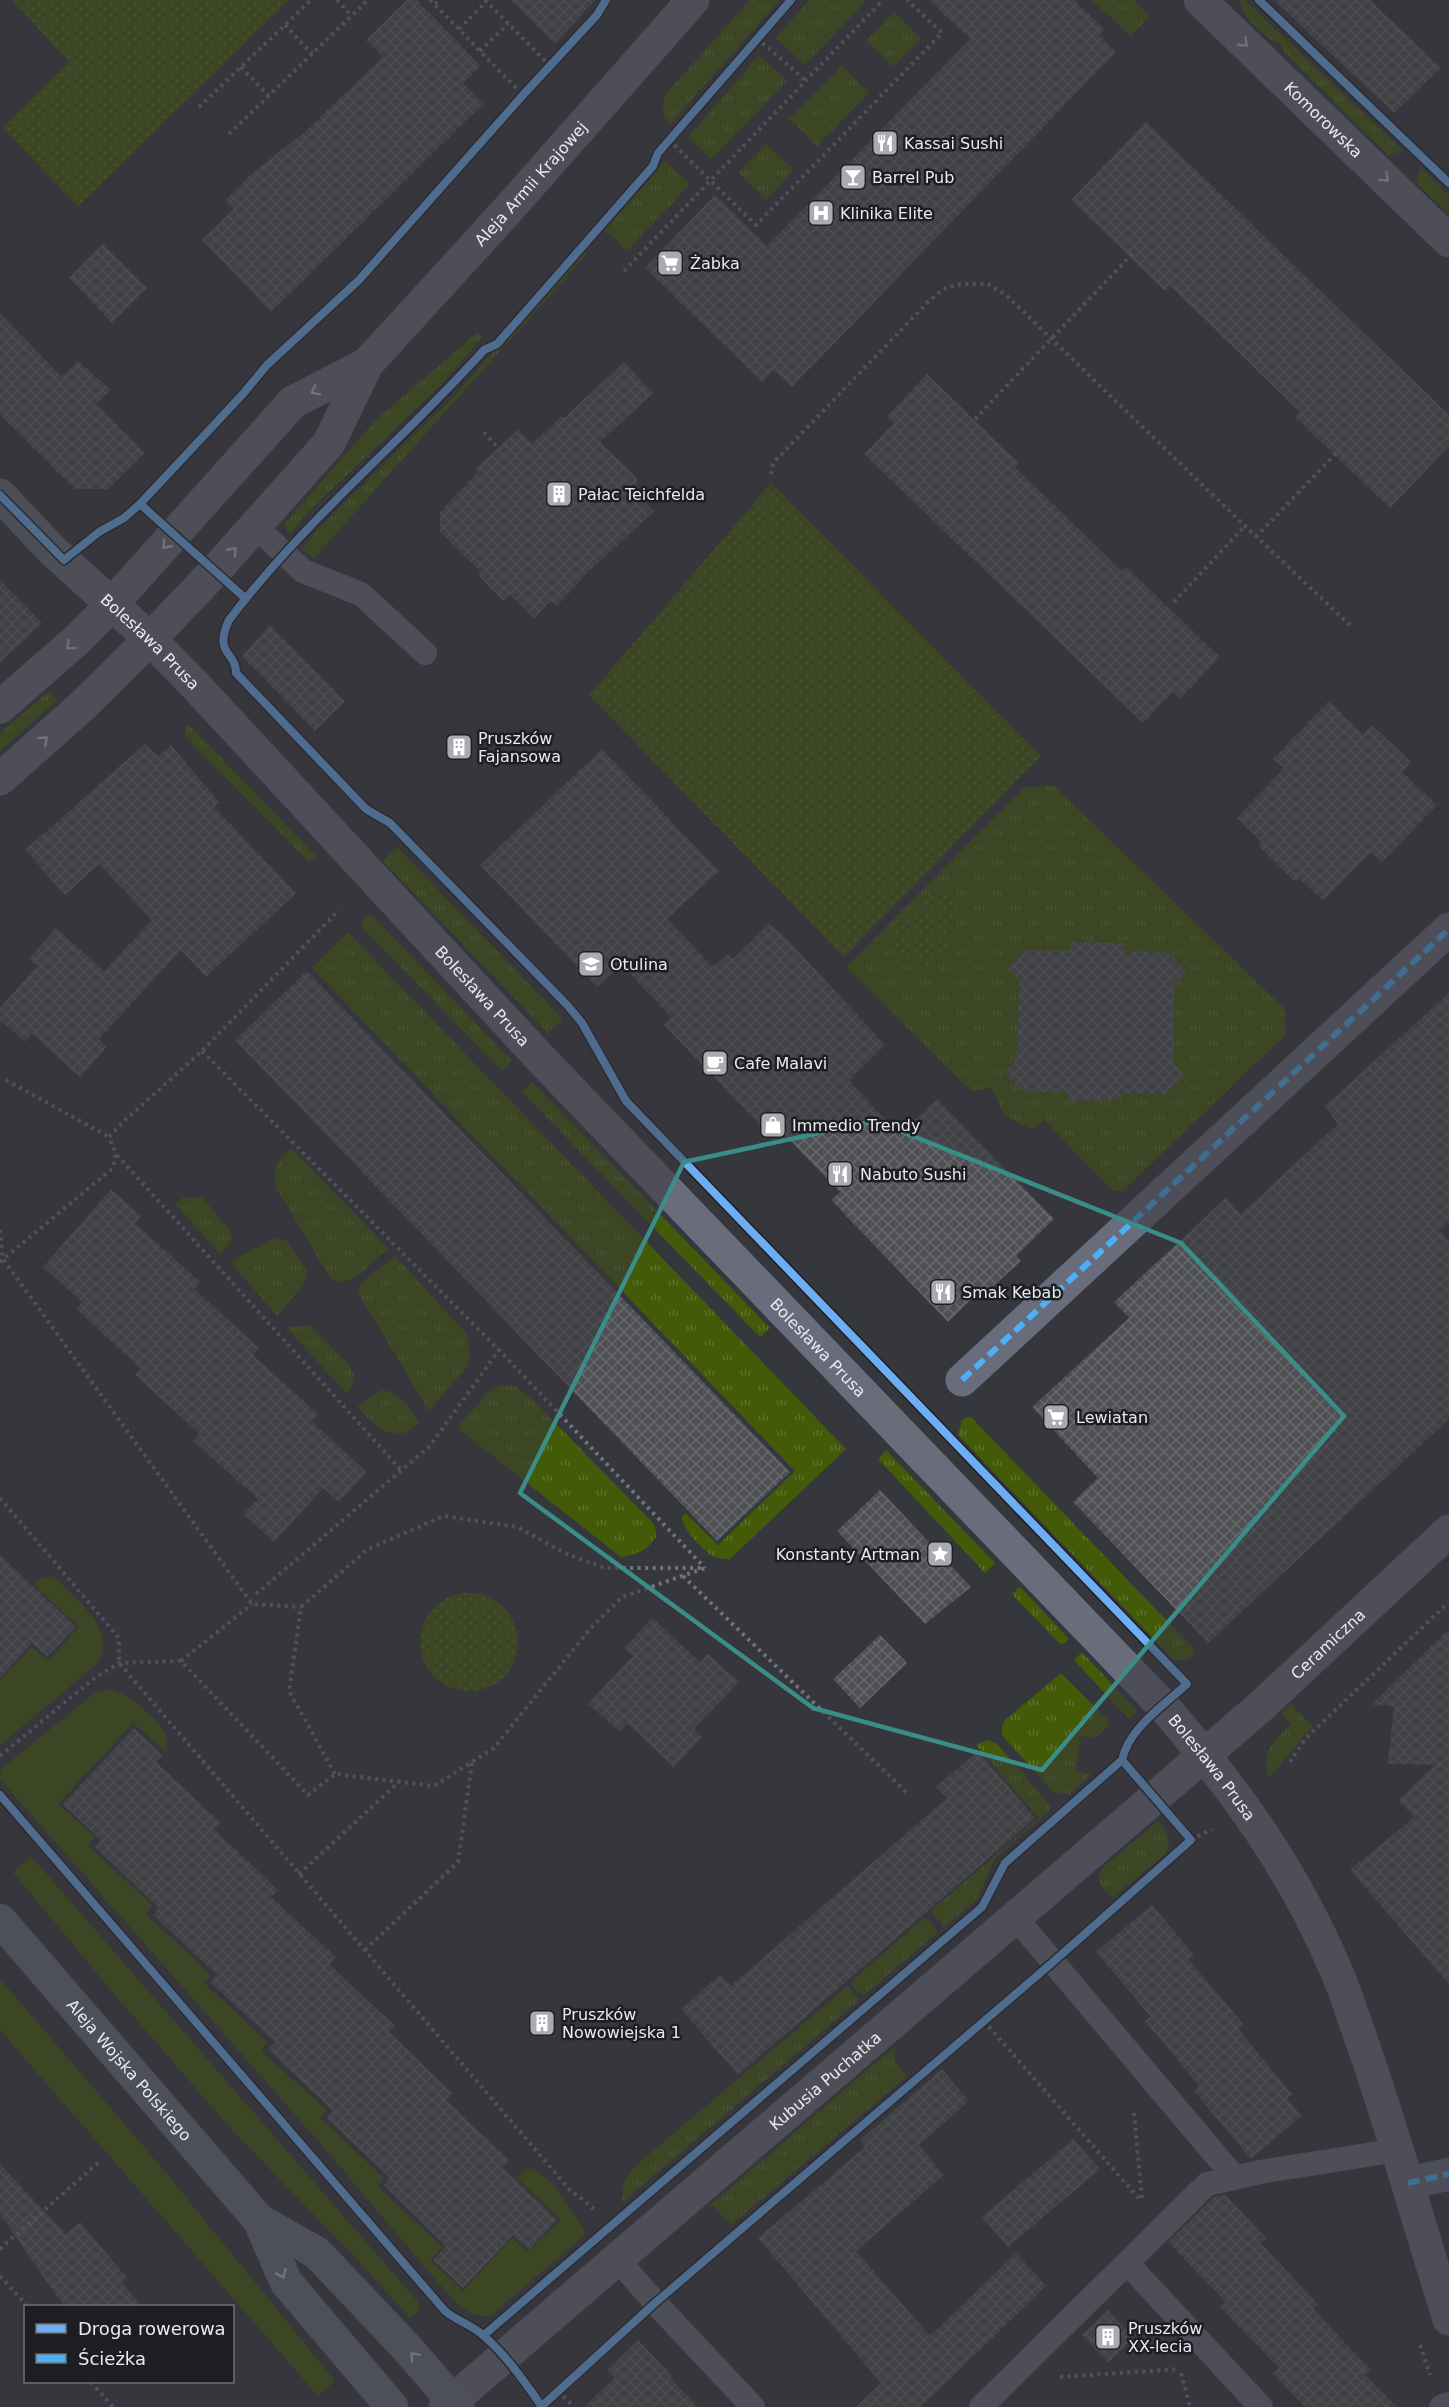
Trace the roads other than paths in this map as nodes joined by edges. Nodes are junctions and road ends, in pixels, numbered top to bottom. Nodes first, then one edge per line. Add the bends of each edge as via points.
1 (693, 0) edge
2 (1202, 1) edge
3 (1449, 241) edge
4 (367, 364) junction
5 (1, 497) edge
6 (255, 526) junction
7 (112, 604) junction
8 (150, 639) junction
9 (425, 653) dead end
10 (0, 707) edge
11 (0, 779) edge
12 (1449, 929) edge
13 (962, 1380) dead end
14 (1449, 1531) edge
15 (1205, 1754) junction
16 (1015, 1917) junction
17 (0, 1920) edge
18 (1398, 2150) junction
19 (1449, 2174) edge
20 (1235, 2178) junction
21 (1408, 2183) junction
22 (259, 2220) junction
23 (617, 2259) junction
24 (1127, 2263) junction
25 (1449, 2319) edge
26 (1449, 2404) edge
27 (452, 2405) edge
28 (392, 2407) edge
29 (753, 2407) edge
30 (981, 2407) edge
31 (1261, 2407) edge
32 (1441, 2407) edge

1 - 4 street, Aleja Armii Krajowej
2 -> 3 street, Komorowska
4 - 6 street, Aleja Armii Krajowej via 329,443
4 -> 7 street, Aleja Armii Krajowej via 292,402
5 - 7 street, Bolesława Prusa
8 -> 6 street, Aleja Armii Krajowej
6 - 9 lane via 303,571 361,594
7 - 8 street, Bolesława Prusa
7 -> 10 street, Aleja Armii Krajowej
11 -> 8 street, Aleja Armii Krajowej
8 - 15 street, Bolesława Prusa via 541,1059
12 - 13 street
14 - 15 street, Ceramiczna
15 - 16 street, Kubusia Puchatka
15 - 18 street, Bolesława Prusa via 1261,1830 1317,1928 1336,1969
16 - 20 lane
16 - 23 street, Kubusia Puchatka
17 - 22 main road, Aleja Wojska Polskiego
18 - 20 lane
18 - 21 street, Bolesława Prusa
19 - 21 street
20 - 24 lane via 1208,2184
21 - 25 street, Bolesława Prusa
27 -> 22 main road, Aleja Wojska Polskiego via 406,2347 318,2253
22 -> 28 main road, Aleja Wojska Polskiego via 286,2282
23 - 27 street, Kubusia Puchatka
23 - 29 lane
24 - 30 lane
24 - 31 lane
26 - 32 lane

